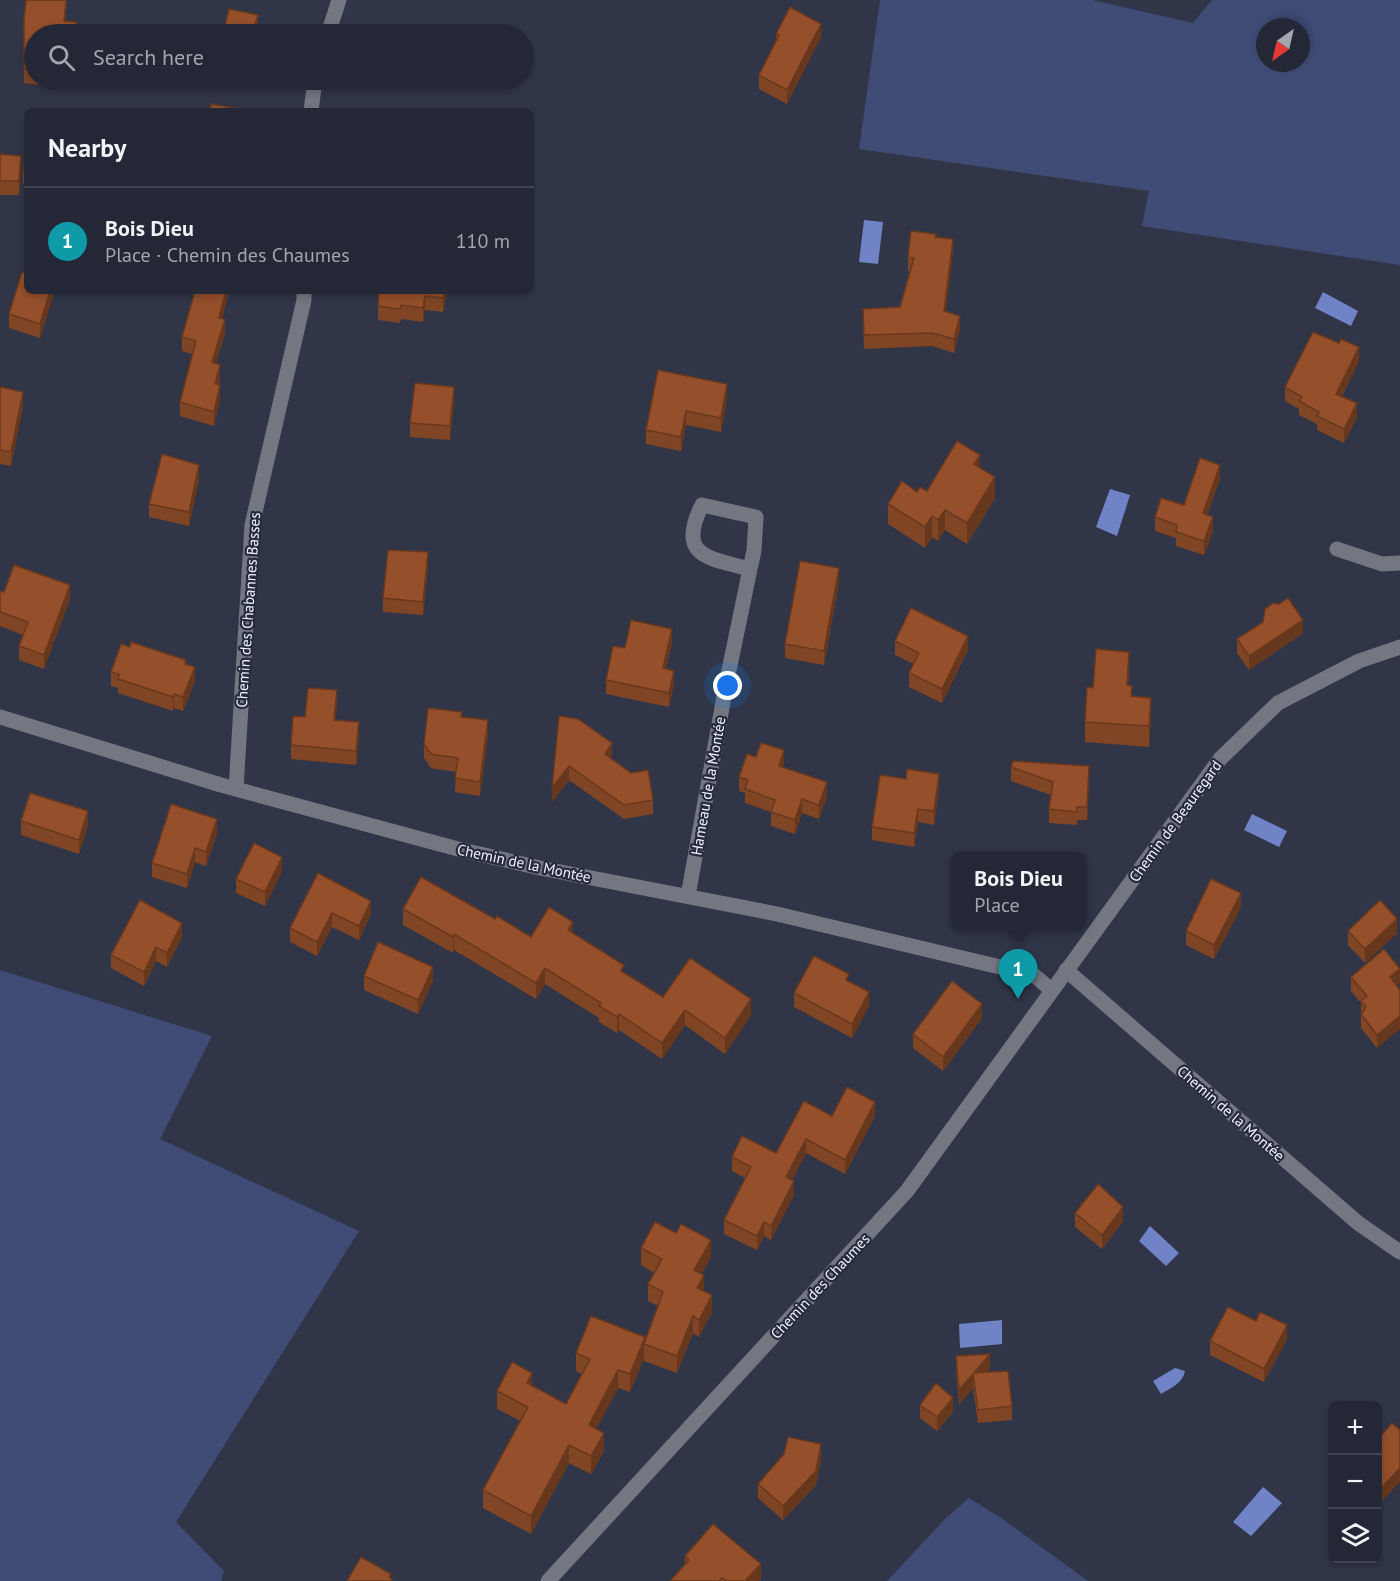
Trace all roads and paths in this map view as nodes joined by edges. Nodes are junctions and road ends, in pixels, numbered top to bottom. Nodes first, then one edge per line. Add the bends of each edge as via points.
1 (339, 0) edge
2 (331, 24) edge
3 (314, 90) edge
4 (311, 108) edge
5 (304, 294) edge
6 (1337, 549) dead end
7 (1400, 563) edge
8 (750, 569) junction
9 (1400, 647) edge
10 (0, 717) edge
11 (236, 789) junction
12 (688, 896) junction
13 (1066, 970) junction
14 (1051, 990) junction
15 (1400, 1252) edge
16 (548, 1581) edge

1 - 2 street
3 - 4 street
5 - 11 street, Chemin des Chabannes Basses via 252,525
6 - 7 street via 1382,564
8 - 8 street, Hameau de la Montée via 756,517 702,505 692,538 696,549 706,557
8 - 12 street, Hameau de la Montée
9 - 13 street, Chemin de Beauregard via 1359,661 1278,704 1220,759
10 - 11 street, Chemin de la Montée
11 - 12 street, Chemin de la Montée via 458,849
12 - 14 street, Chemin de la Montée via 1034,975
13 - 14 street, Chemin des Chaumes
13 - 15 street, Chemin de la Montée via 1358,1223
14 - 16 street, Chemin des Chaumes via 907,1191

